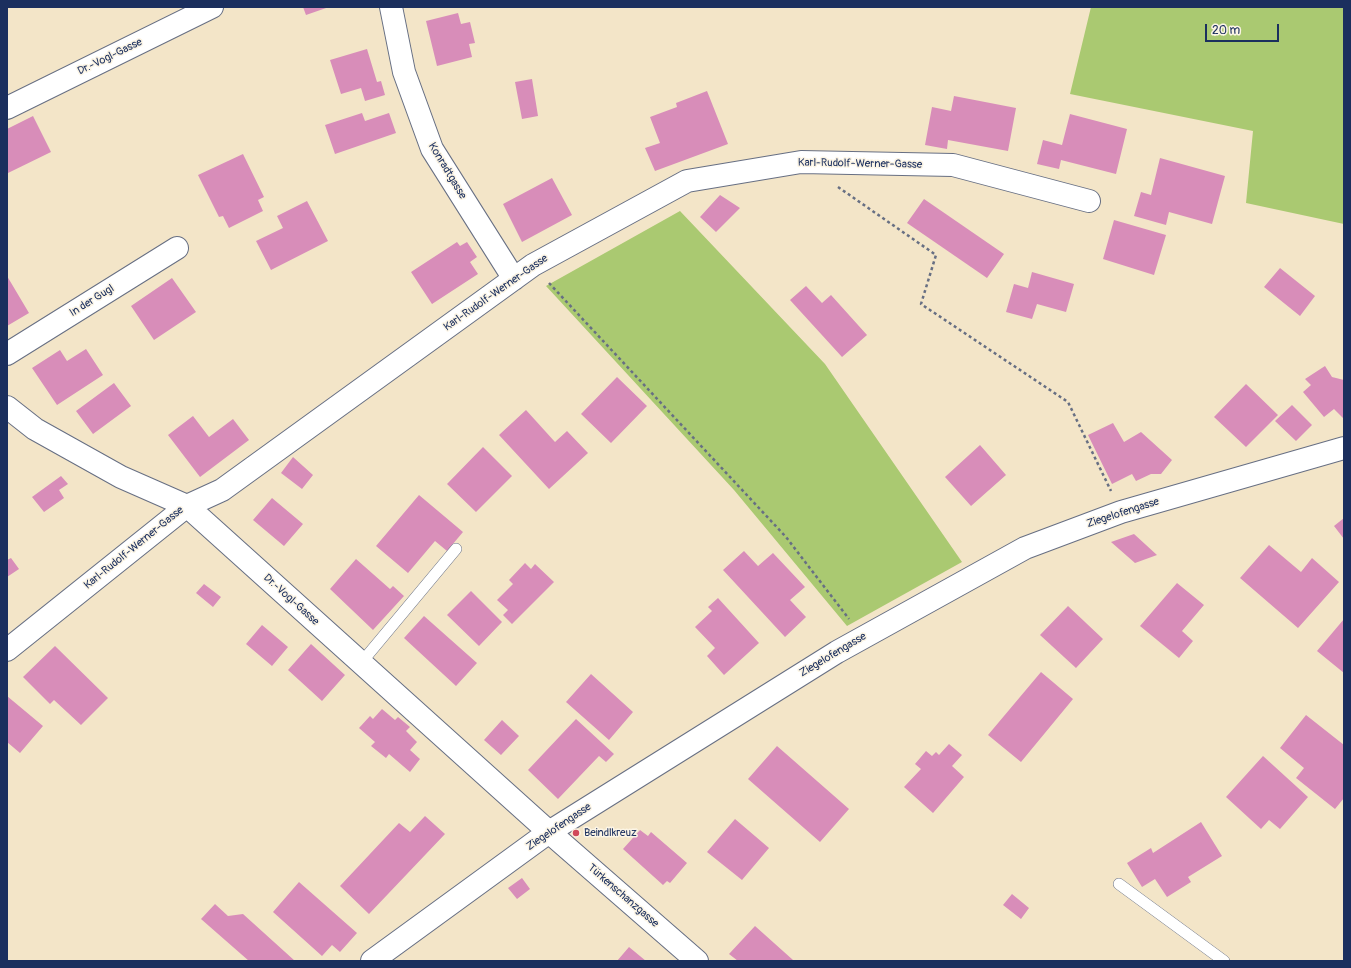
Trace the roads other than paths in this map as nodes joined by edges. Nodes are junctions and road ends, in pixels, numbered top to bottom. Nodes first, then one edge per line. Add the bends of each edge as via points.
1 (212, 7) edge
2 (391, 7) edge
3 (7, 108) edge
4 (1090, 201) dead end
5 (177, 248) dead end
6 (514, 279) junction
7 (7, 354) edge
8 (7, 407) edge
9 (1344, 448) edge
10 (187, 506) junction
11 (456, 549) dead end
12 (7, 650) edge
13 (361, 663) junction
14 (549, 832) junction
15 (1119, 884) dead end
16 (372, 961) edge
17 (696, 961) edge
18 (1224, 961) edge

1 - 3 street, Dr.-Vogl-Gasse
2 - 6 street, Konradtgasse via 404,72 432,149
4 - 6 street, Karl-Rudolf-Werner-Gasse via 953,165 801,162 688,181 533,265
5 - 7 street, In der Gugl
6 - 10 street, Karl-Rudolf-Werner-Gasse via 222,490
8 - 10 street, Dr.-Vogl-Gasse via 35,429 122,477
9 - 14 street, Ziegelofengasse via 1121,512 1025,548 863,637
10 - 12 street, Karl-Rudolf-Werner-Gasse
10 - 13 street, Dr.-Vogl-Gasse
11 - 13 lane
13 - 14 street, Dr.-Vogl-Gasse
14 - 16 street, Ziegelofengasse
14 - 17 street, Türkenschanzgasse
15 - 18 lane

